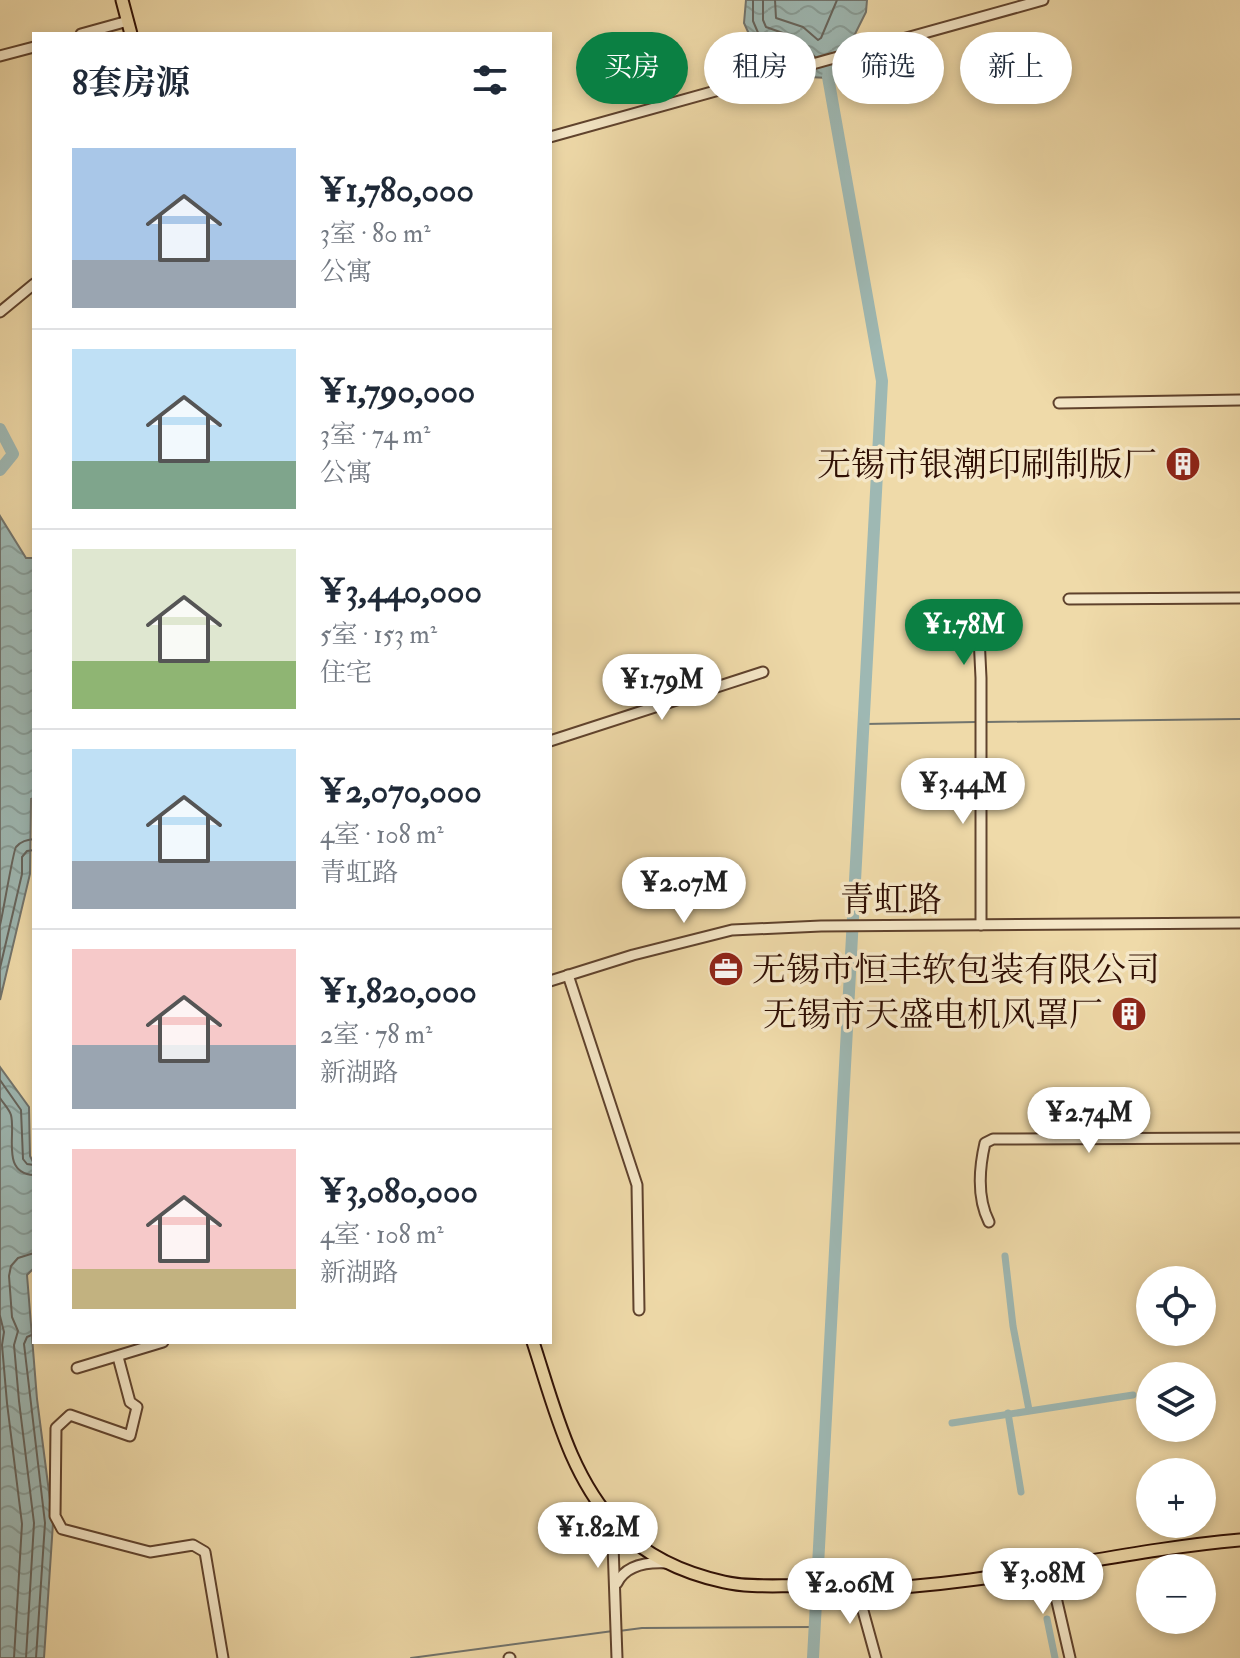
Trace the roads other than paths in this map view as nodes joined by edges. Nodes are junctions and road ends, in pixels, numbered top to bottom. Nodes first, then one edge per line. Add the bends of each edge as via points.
1 (122, 0) edge
2 (1043, 0) edge
3 (128, 21) junction
4 (88, 32) edge
5 (131, 32) edge
6 (32, 48) edge
7 (0, 56) edge
8 (552, 136) edge
9 (32, 286) edge
10 (0, 312) edge
11 (1240, 400) edge
12 (1059, 403) dead end
13 (1240, 598) edge
14 (1069, 599) dead end
15 (978, 616) dead end
16 (763, 672) dead end
17 (552, 740) edge
18 (1240, 923) edge
19 (981, 925) junction
20 (568, 975) junction
21 (552, 980) edge
22 (1240, 1138) edge
23 (989, 1222) dead end
24 (639, 1310) dead end
25 (157, 1344) edge
26 (534, 1344) edge
27 (118, 1357) junction
28 (77, 1368) dead end
29 (619, 1528) junction
30 (1240, 1540) edge
31 (666, 1563) junction
32 (1049, 1567) junction
33 (861, 1589) junction
34 (615, 1590) junction
35 (223, 1658) edge
36 (617, 1658) edge
37 (876, 1658) edge
38 (1070, 1658) edge

1 - 3 main road
2 - 8 street
3 - 4 street
3 - 5 main road
6 - 7 street
9 - 10 street
11 - 12 street
13 - 14 street
15 - 19 street
16 - 17 street
18 - 19 street, 青虹路
19 - 20 street, 青虹路 via 732,930
20 - 21 street, 青虹路
20 - 24 street via 637,1185
22 - 23 street via 993,1139 985,1143 980,1184
25 - 27 street
26 - 29 main road via 571,1454 588,1488
27 - 28 street
27 - 35 street via 130,1402 137,1407 130,1436 70,1415 56,1428 55,1516 62,1529 150,1552 193,1545 205,1552
29 - 31 main road
29 - 34 street via 613,1545
30 - 32 main road
31 - 33 main road via 727,1583
31 - 34 street via 626,1571
32 - 33 main road
32 - 38 street
33 - 37 street
34 - 36 street

